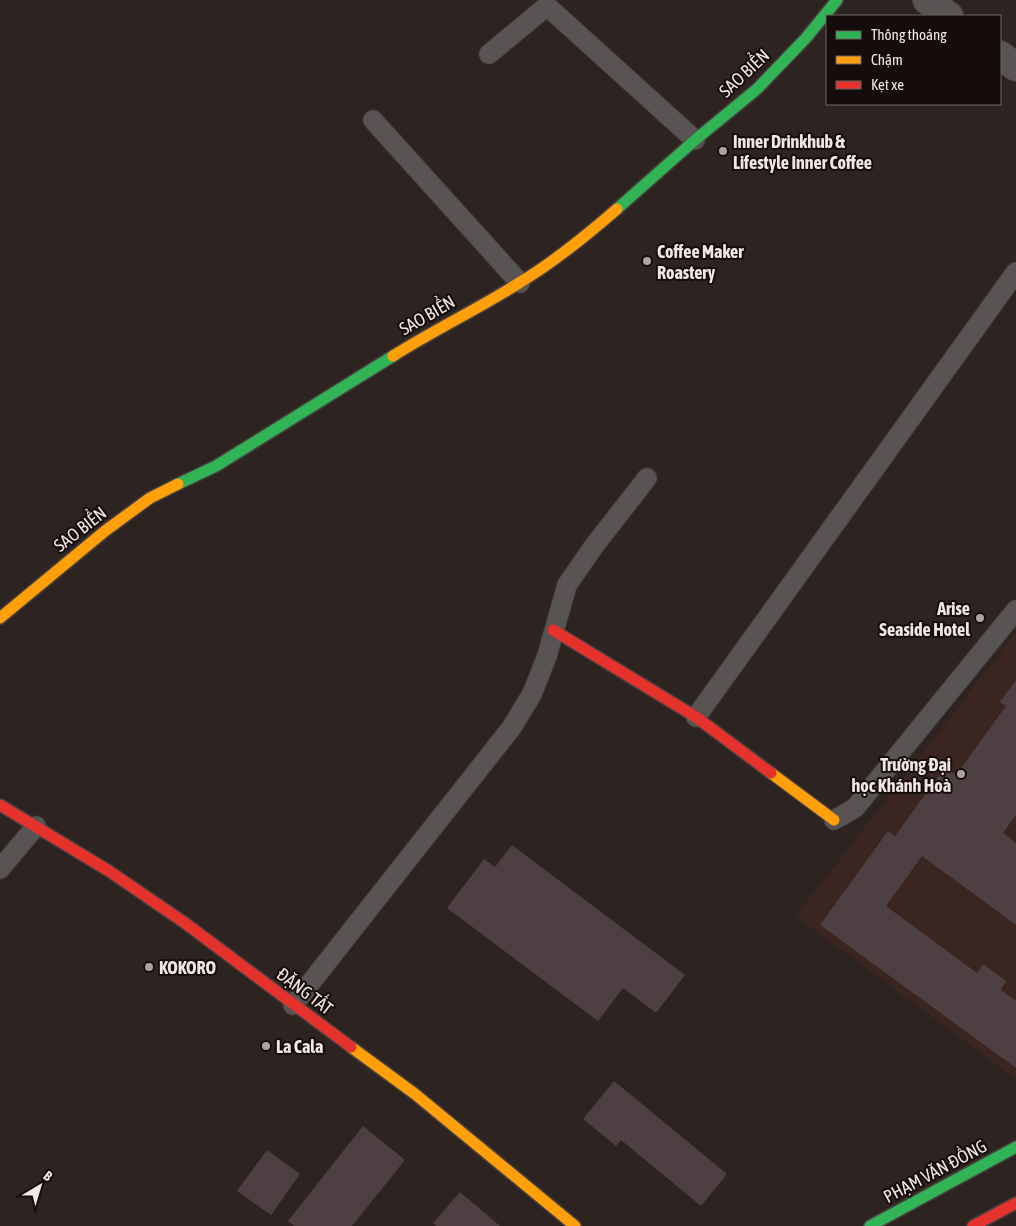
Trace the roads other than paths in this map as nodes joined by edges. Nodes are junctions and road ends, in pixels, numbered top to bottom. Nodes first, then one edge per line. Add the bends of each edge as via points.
1 (837, 0) edge
2 (927, 0) edge
3 (947, 15) edge
4 (489, 54) dead end
5 (1001, 56) edge
6 (1016, 67) edge
7 (373, 120) dead end
8 (695, 140) junction
9 (1016, 272) edge
10 (520, 283) junction
11 (647, 478) dead end
12 (1016, 610) edge
13 (0, 618) edge
14 (553, 630) junction
15 (696, 717) junction
16 (0, 805) edge
17 (834, 820) joint
18 (36, 826) junction
19 (0, 869) edge
20 (293, 1005) junction
21 (1016, 1147) edge
22 (1016, 1203) edge
23 (575, 1226) edge
24 (870, 1226) edge
25 (973, 1226) edge

1 - 8 street, SAO BIỂN via 757,89
2 - 3 street
4 - 8 lane via 547,6
5 - 6 street
7 - 10 lane
8 - 10 street, SAO BIỂN via 589,234
9 - 15 lane
10 - 13 street, SAO BIỂN via 424,336 216,466 150,498 105,530
11 - 14 lane via 567,585
12 - 17 lane via 855,808
14 - 15 street
14 - 20 lane via 532,694 512,727
15 - 17 street
16 - 18 street, ĐẶNG TẤT
18 - 19 lane
18 - 20 street, ĐẶNG TẤT via 178,918
20 - 23 street, ĐẶNG TẤT via 415,1094
21 - 24 street, PHẠM VĂN ĐỒNG
22 - 25 street

